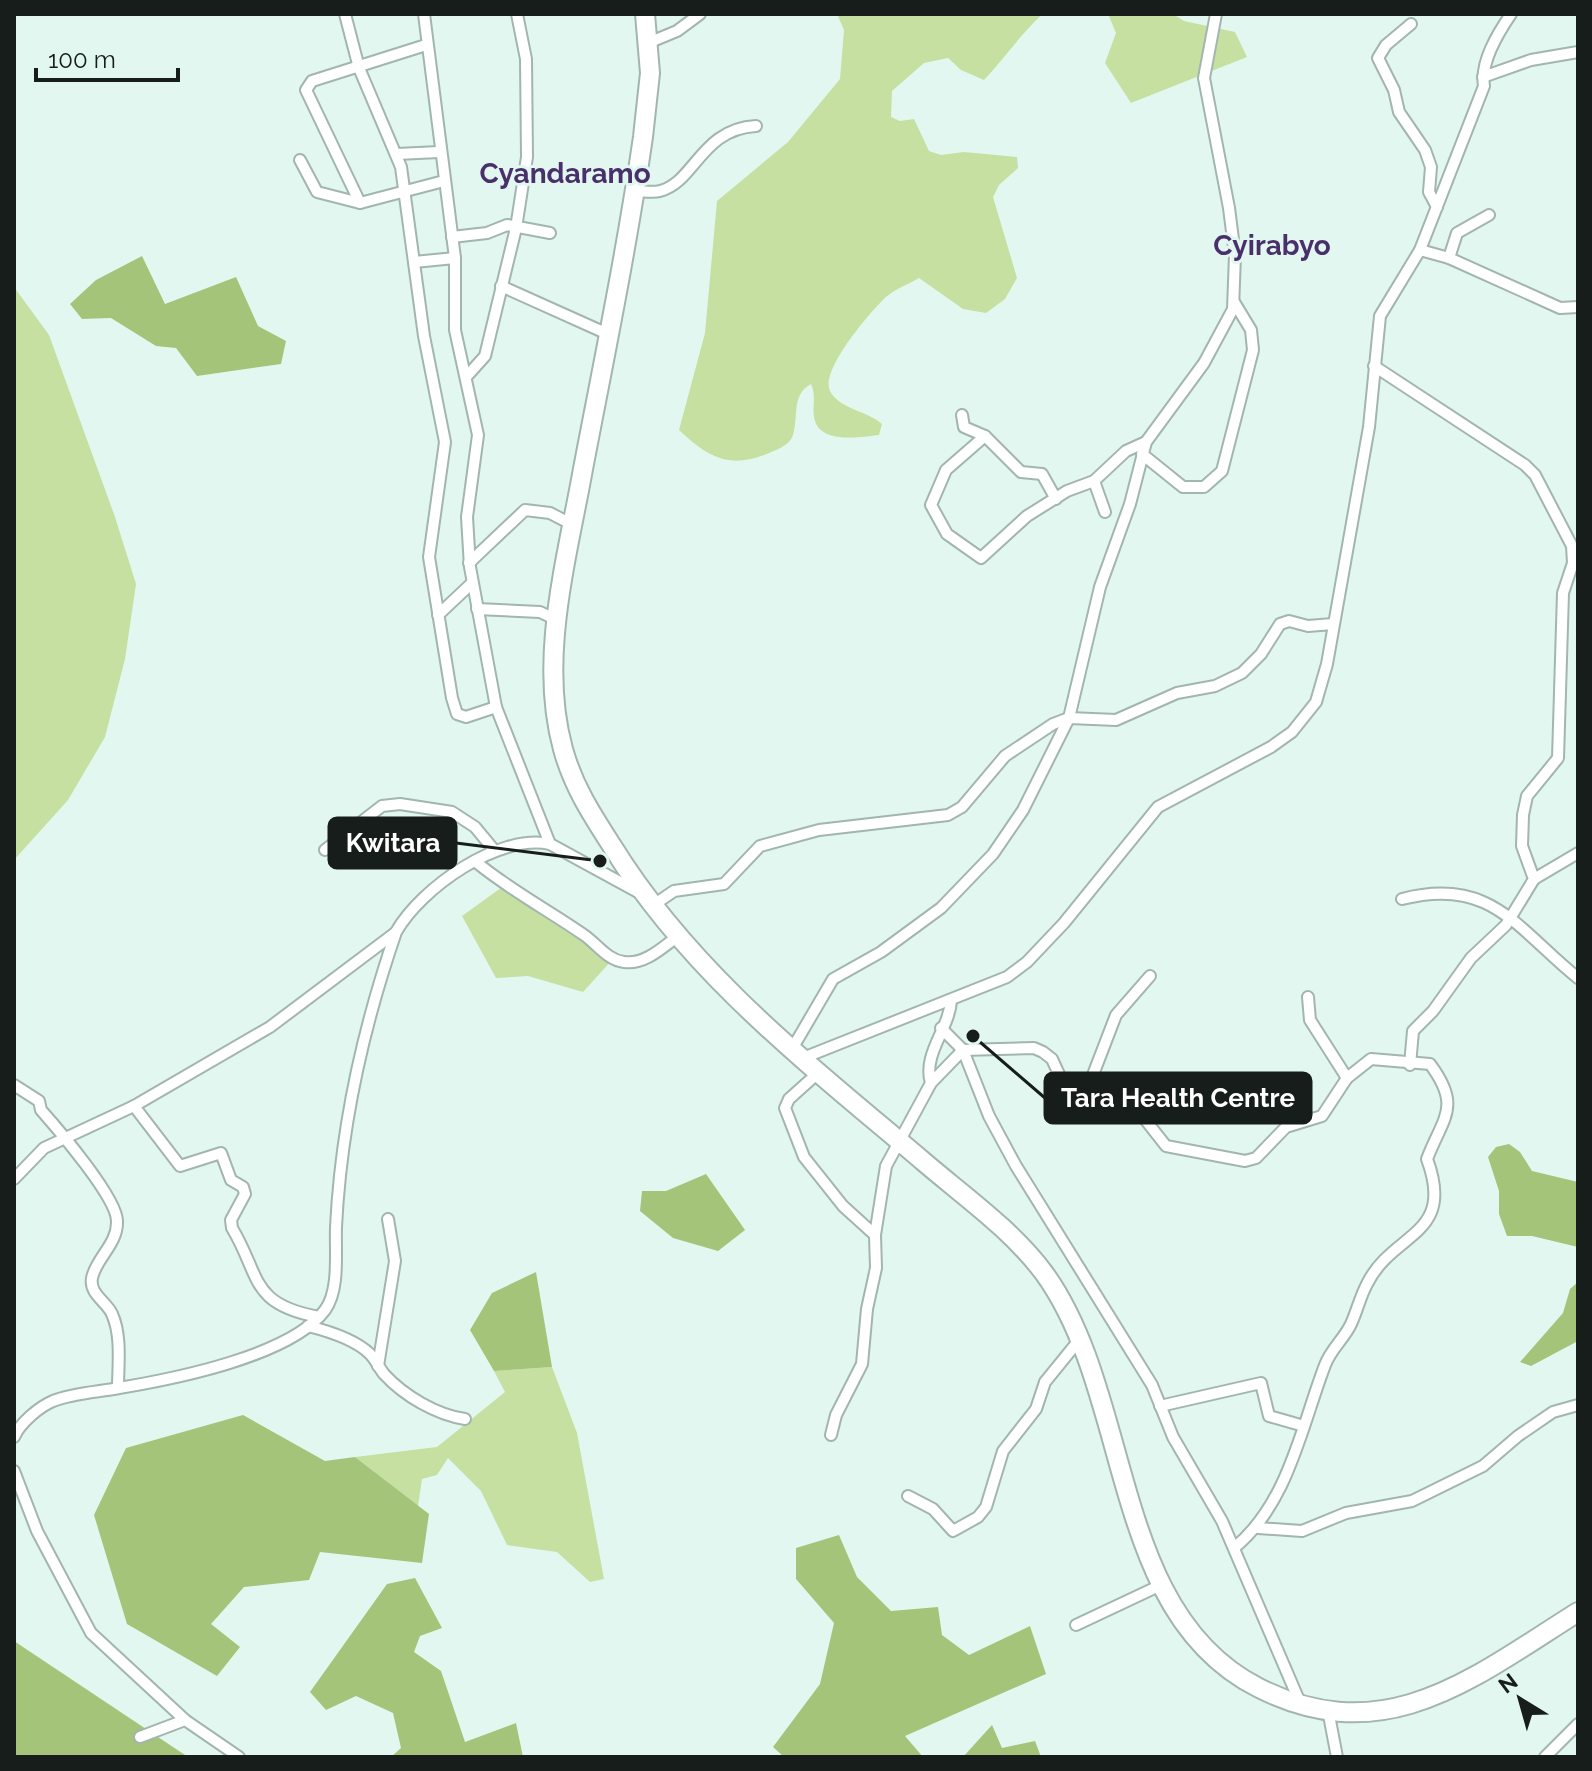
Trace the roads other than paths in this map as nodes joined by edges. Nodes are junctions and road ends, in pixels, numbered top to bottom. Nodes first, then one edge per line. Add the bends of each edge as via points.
1 (345, 14) edge
2 (424, 14) edge
3 (645, 14) edge
4 (700, 14) edge
5 (1216, 14) edge
6 (1511, 14) edge
7 (518, 15) edge
8 (1411, 24) dead end
9 (648, 43) junction
10 (426, 45) junction
11 (1578, 52) edge
12 (359, 68) junction
13 (1483, 77) junction
14 (756, 126) dead end
15 (439, 152) junction
16 (397, 154) junction
17 (300, 160) dead end
18 (444, 181) junction
19 (405, 189) junction
20 (635, 191) junction
21 (360, 203) junction
22 (1437, 207) junction
23 (1489, 215) dead end
24 (516, 228) junction
25 (550, 233) dead end
26 (452, 237) junction
27 (1420, 250) junction
28 (455, 258) junction
29 (1449, 258) junction
30 (414, 262) junction
31 (501, 286) junction
32 (1234, 302) junction
33 (1578, 307) edge
34 (610, 335) junction
35 (1374, 366) junction
36 (467, 376) junction
37 (962, 415) dead end
38 (985, 436) junction
39 (1146, 442) junction
40 (1142, 454) junction
41 (1094, 481) junction
42 (1056, 499) junction
43 (1105, 512) dead end
44 (573, 525) junction
45 (469, 563) junction
46 (472, 583) junction
47 (477, 609) junction
48 (438, 615) junction
49 (558, 620) junction
50 (1333, 624) junction
51 (496, 707) junction
52 (1069, 718) junction
53 (550, 844) junction
54 (325, 850) dead end
55 (494, 850) junction
56 (1578, 853) edge
57 (476, 862) junction
58 (1534, 879) junction
59 (1402, 899) dead end
60 (647, 900) junction
61 (1510, 918) junction
62 (396, 932) junction
63 (678, 936) junction
64 (1150, 976) dead end
65 (1578, 978) edge
66 (1308, 997) dead end
67 (951, 1000) junction
68 (941, 1028) junction
69 (963, 1050) junction
70 (797, 1053) junction
71 (1410, 1065) junction
72 (818, 1073) junction
73 (1347, 1078) junction
74 (931, 1083) junction
75 (14, 1085) edge
76 (1086, 1093) junction
77 (134, 1106) junction
78 (66, 1137) junction
79 (899, 1141) junction
80 (14, 1179) edge
81 (388, 1219) dead end
82 (875, 1235) junction
83 (319, 1317) junction
84 (308, 1326) junction
85 (1082, 1338) junction
86 (378, 1366) junction
87 (118, 1388) junction
88 (1578, 1405) edge
89 (1160, 1406) junction
90 (465, 1419) dead end
91 (1304, 1426) junction
92 (831, 1435) dead end
93 (14, 1437) edge
94 (14, 1471) edge
95 (908, 1496) dead end
96 (1258, 1528) junction
97 (1234, 1548) junction
98 (1161, 1585) junction
99 (1578, 1612) edge
100 (1076, 1625) dead end
101 (1302, 1705) junction
102 (1328, 1710) junction
103 (185, 1720) junction
104 (1578, 1724) edge
105 (140, 1737) dead end
106 (239, 1757) edge
107 (1337, 1757) edge
108 (1545, 1757) edge

1 - 12 street
2 - 10 street
3 - 9 highway
4 - 9 street
5 - 32 street via 1204,78 1229,208
6 - 13 street via 1497,34
7 - 24 street via 528,91 527,157
8 - 22 street via 1378,58 1399,112 1425,150 1431,167 1429,192
9 - 20 highway via 648,96
10 - 12 street
10 - 15 street
11 - 13 street via 1531,60
12 - 16 street
12 - 21 street via 312,81 306,90
13 - 22 street
14 - 20 street via 723,134 667,188
15 - 16 street
15 - 18 street
16 - 19 street
17 - 21 street via 317,192
18 - 19 street
18 - 26 street
19 - 21 street
19 - 30 street
20 - 34 highway
22 - 27 street
23 - 29 street via 1457,233
24 - 25 street
24 - 26 street via 507,225
24 - 31 street
26 - 28 street
27 - 29 street
27 - 35 street via 1380,316
28 - 30 street
28 - 36 street via 455,330
29 - 33 street via 1530,297 1560,308
30 - 48 street via 445,442 429,557
31 - 34 street
31 - 36 street via 485,356
32 - 39 street via 1225,329
32 - 40 street via 1251,330 1253,350 1222,471 1204,487 1183,487
34 - 44 highway
35 - 50 street via 1369,427
35 - 58 street via 1525,465 1572,546 1573,563 1563,593 1558,758 1527,796 1523,815 1522,846
36 - 45 street via 478,435 468,496
37 - 38 street via 964,427
38 - 42 street via 1021,472 1042,474
38 - 42 street via 946,470 936,486 931,505 947,534 981,558 1027,516
39 - 40 street
39 - 41 street via 1126,451
40 - 52 street via 1100,587
41 - 42 street
41 - 43 street
44 - 45 street via 550,513 525,510
44 - 49 highway
45 - 46 street
46 - 47 street
46 - 48 street
47 - 49 street via 540,612
47 - 51 street
48 - 51 street via 457,714 466,717
49 - 60 highway via 553,695 568,767 585,804
50 - 52 street via 1280,624 1242,673 1215,686 1177,693 1130,716
50 - 67 street via 1320,691 1292,732 1158,807 1033,957 1007,977
51 - 53 street
52 - 60 street via 1037,732 1005,756 962,807 948,815 819,830 760,846 724,884
52 - 70 street via 1030,797 993,854 910,932 833,979
53 - 55 street via 528,842
53 - 60 street
54 - 55 street via 382,806 400,804 452,812 475,827
55 - 57 street
56 - 58 street
57 - 62 street via 421,899
57 - 63 street via 613,959 643,960
58 - 61 street
59 - 61 street via 1452,891
60 - 63 highway
61 - 65 street
61 - 71 street via 1413,1031
62 - 77 street via 270,1027
62 - 83 street via 351,1091 334,1276 327,1308
63 - 70 highway via 728,993
64 - 76 street via 1116,1015
66 - 73 street via 1310,1020
67 - 68 street
67 - 70 street
68 - 69 street
68 - 74 street via 927,1067
69 - 74 street
69 - 76 street via 1034,1048 1052,1059 1063,1083
69 - 89 street via 1002,1141 1134,1353
70 - 72 highway
71 - 73 street via 1371,1059
71 - 91 street via 1430,1064 1443,1082 1450,1108 1427,1159 1437,1198 1426,1220 1369,1279 1349,1328 1331,1353
72 - 79 highway
72 - 82 street via 785,1108 804,1157 843,1206
73 - 76 street via 1322,1116 1286,1127 1251,1161 1166,1146 1140,1113
74 - 79 street
75 - 78 street via 39,1101
77 - 78 street
77 - 83 street via 180,1166 221,1153 231,1180 245,1194 231,1220 256,1283 278,1303
78 - 80 street via 44,1148
78 - 87 street via 117,1221 92,1278 94,1291 112,1311 117,1328
79 - 82 street via 886,1166
79 - 85 highway via 1025,1250
81 - 86 street via 395,1261
82 - 92 street via 876,1268 862,1364
83 - 84 street
84 - 86 street via 364,1349
84 - 87 street via 258,1354
85 - 95 street via 1045,1382 1036,1409 1003,1451 978,1517 953,1531 933,1509
85 - 98 highway
86 - 90 street via 444,1416
87 - 93 street via 55,1400
88 - 96 street via 1553,1412 1483,1466 1412,1501 1359,1509 1302,1531
89 - 91 street via 1261,1383 1269,1416
89 - 97 street
91 - 96 street via 1295,1460
94 - 103 street via 37,1531 91,1633
96 - 97 street
97 - 101 street
98 - 100 street
98 - 101 highway via 1186,1629 1224,1666 1261,1689
99 - 102 highway via 1428,1701 1390,1710
101 - 102 highway
102 - 107 street
103 - 105 street
103 - 106 street
104 - 108 street

